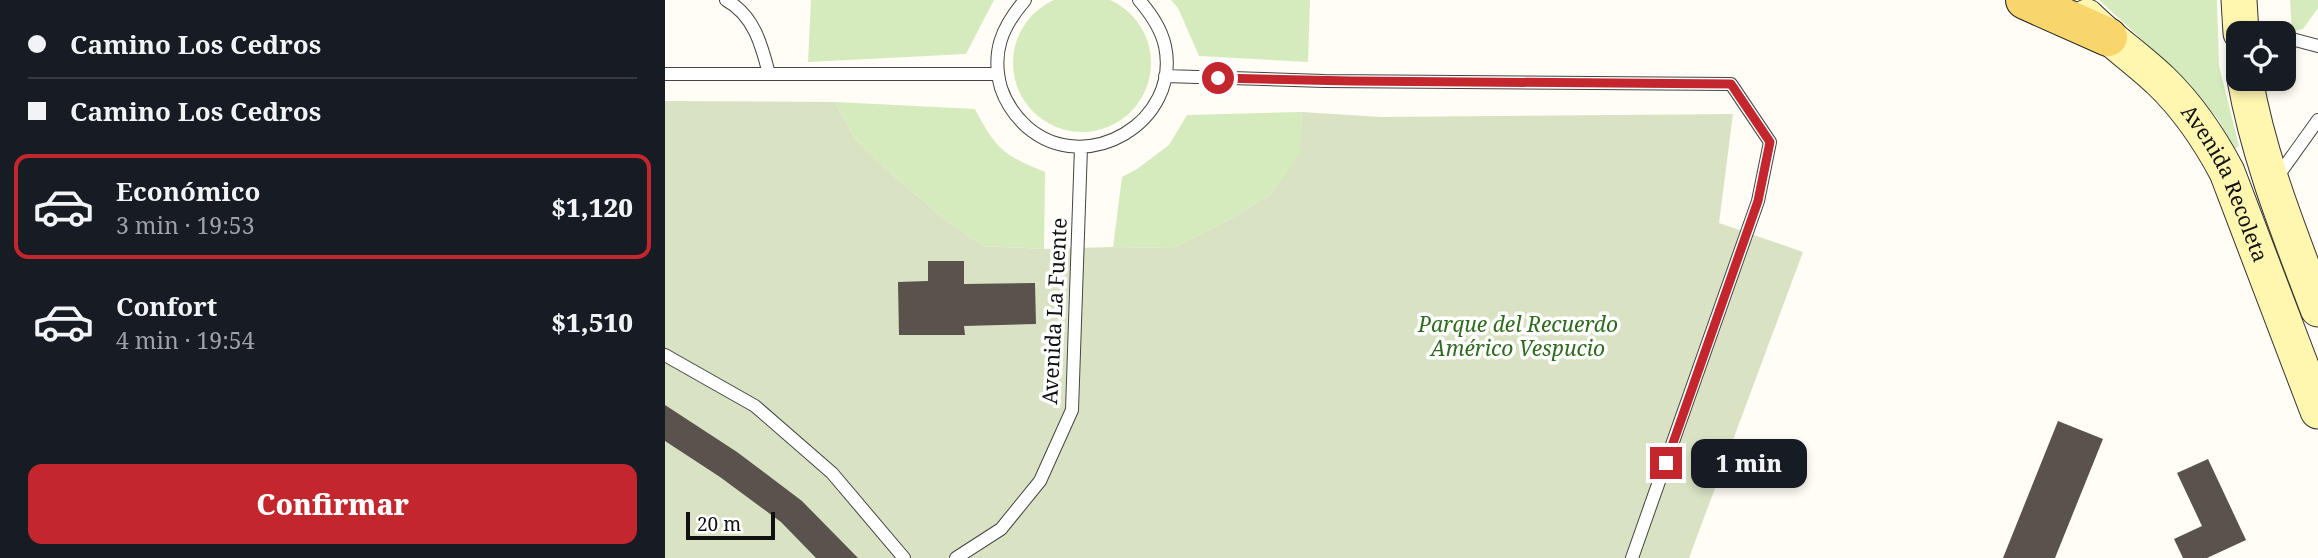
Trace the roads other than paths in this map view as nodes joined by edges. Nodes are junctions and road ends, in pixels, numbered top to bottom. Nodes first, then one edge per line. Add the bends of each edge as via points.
1 (726, 0) edge
2 (1025, 0) edge
3 (1139, 0) edge
4 (2025, 0) edge
5 (2069, 0) edge
6 (2108, 37) junction
7 (2296, 40) edge
8 (2318, 46) edge
9 (665, 74) edge
10 (769, 74) junction
11 (997, 74) junction
12 (1165, 76) junction
13 (2248, 91) edge
14 (2318, 121) edge
15 (1081, 147) junction
16 (2271, 185) junction
17 (2318, 309) edge
18 (665, 355) edge
19 (2318, 411) edge
20 (904, 558) edge
21 (956, 558) edge
22 (1632, 558) edge

1 - 10 lane via 754,29
2 - 11 lane via 1010,18 998,45
3 - 12 lane via 1155,20 1165,47
4 - 6 main road
5 - 6 main road, Avenida Recoleta
6 - 19 main road, Avenida Recoleta via 2159,79 2212,143
7 - 8 lane
9 - 10 lane
10 - 11 lane
11 - 15 lane via 1017,118 1035,134 1057,144
12 - 15 lane via 1145,119 1105,144
12 - 22 lane via 1731,84 1770,142 1758,201
13 - 16 main road, Avenida Recoleta
14 - 16 lane
15 - 21 lane, Avenida La Fuente via 1072,410 1041,481 1001,529
16 - 17 main road, Avenida Recoleta
18 - 20 lane via 755,406 832,472

